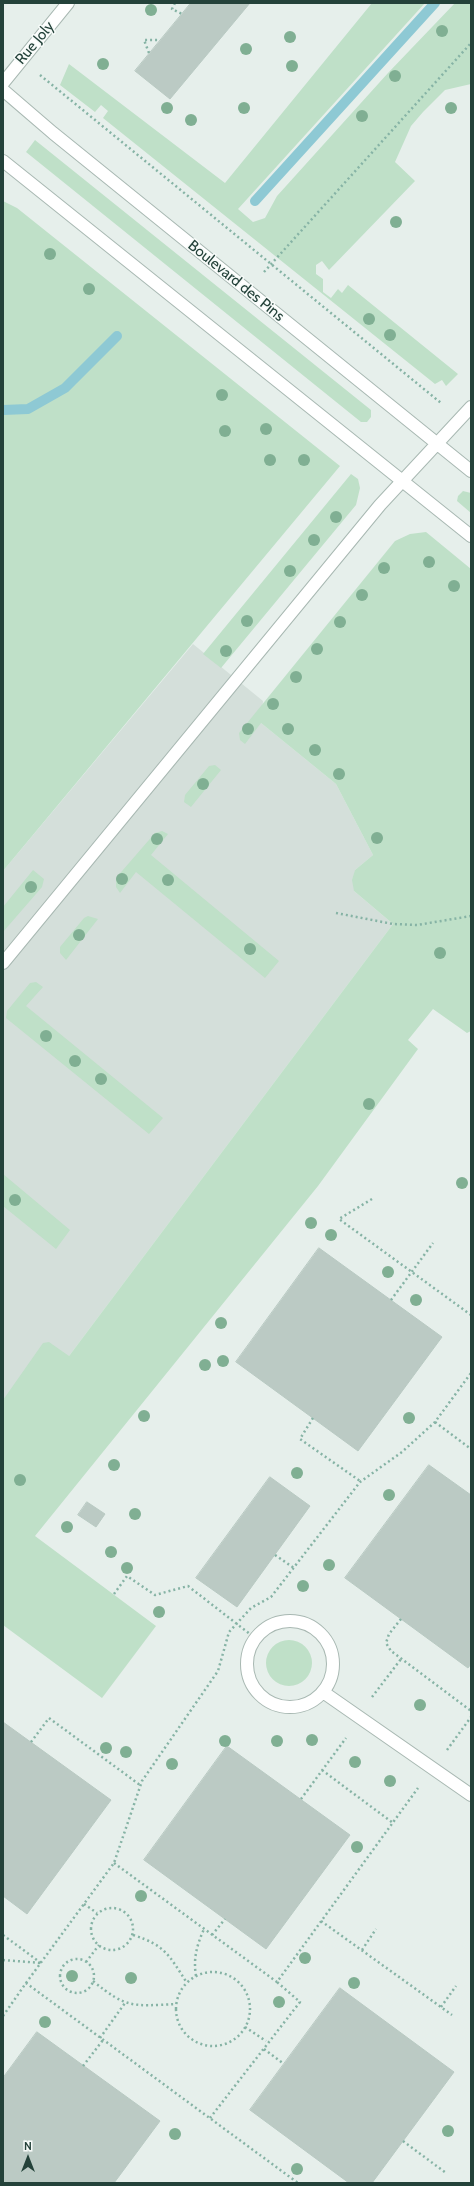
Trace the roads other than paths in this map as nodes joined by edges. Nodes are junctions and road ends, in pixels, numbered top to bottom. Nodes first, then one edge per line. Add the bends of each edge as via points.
1 (68, 3) edge
2 (3, 83) edge
3 (3, 90) edge
4 (3, 161) edge
5 (471, 407) edge
6 (438, 444) junction
7 (471, 471) edge
8 (403, 480) junction
9 (471, 536) edge
10 (3, 963) edge
11 (323, 1692) junction
12 (471, 1795) edge

1 - 2 street, Rue Joly
3 - 6 street, Boulevard des Pins
4 - 8 street
5 - 6 street
6 - 7 street, Boulevard des Pins
6 - 8 street
8 - 9 street
8 - 10 street
11 - 11 street via 306,1704 286,1708 261,1697 252,1686 247,1673 246,1660 255,1638 270,1625 284,1621 299,1621 313,1627 324,1637 331,1650 334,1665 331,1679
11 - 12 street

